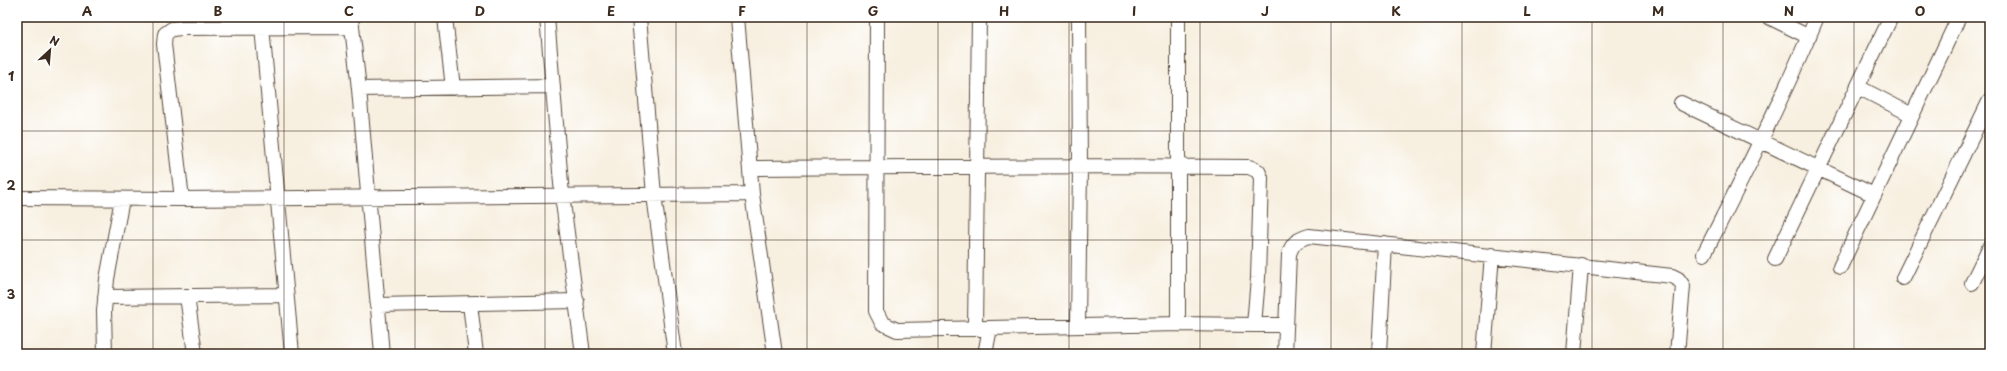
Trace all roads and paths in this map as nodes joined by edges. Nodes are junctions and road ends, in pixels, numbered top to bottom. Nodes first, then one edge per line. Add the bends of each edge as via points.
1 (445, 17) edge
2 (547, 17) edge
3 (639, 17) edge
4 (737, 17) edge
5 (877, 17) edge
6 (979, 17) edge
7 (1079, 17) edge
8 (1178, 17) edge
9 (1769, 17) edge
10 (1817, 17) edge
11 (1891, 17) edge
12 (1959, 17) edge
13 (351, 22) edge
14 (262, 27) junction
15 (1809, 37) junction
16 (553, 86) junction
17 (1858, 87) junction
18 (454, 88) junction
19 (359, 90) junction
20 (1990, 100) edge
21 (1682, 103) dead end
22 (1912, 115) junction
23 (1761, 142) junction
24 (1178, 166) junction
25 (977, 167) junction
26 (1080, 167) junction
27 (750, 168) junction
28 (875, 168) junction
29 (1818, 168) junction
30 (654, 194) junction
31 (752, 194) junction
32 (562, 195) junction
33 (1874, 195) junction
34 (368, 197) junction
35 (17, 198) edge
36 (278, 198) junction
37 (122, 199) junction
38 (182, 199) junction
39 (1385, 244) junction
40 (1990, 246) edge
41 (1704, 254) dead end
42 (1492, 255) junction
43 (1774, 259) dead end
44 (1581, 266) junction
45 (1840, 268) dead end
46 (1903, 278) dead end
47 (1972, 283) dead end
48 (285, 295) junction
49 (188, 296) junction
50 (105, 297) junction
51 (577, 301) junction
52 (377, 304) junction
53 (470, 304) junction
54 (1178, 324) junction
55 (1254, 325) junction
56 (1286, 325) junction
57 (1078, 326) junction
58 (975, 328) junction
59 (990, 328) junction
60 (105, 354) edge
61 (195, 354) edge
62 (292, 354) edge
63 (382, 354) edge
64 (476, 354) edge
65 (583, 354) edge
66 (675, 354) edge
67 (775, 354) edge
68 (986, 354) edge
69 (1285, 354) edge
70 (1379, 354) edge
71 (1484, 354) edge
72 (1574, 354) edge
73 (1677, 354) edge

1 - 18 street
2 - 16 street
3 - 30 street
4 - 27 street
5 - 28 street
6 - 25 street
7 - 26 street
8 - 24 street
9 - 15 street
10 - 15 street
11 - 17 street
12 - 22 street
13 - 14 street
13 - 19 street
14 - 36 street
14 - 38 street via 180,28 172,29 165,34 164,44
15 - 23 street
16 - 18 street
16 - 32 street
17 - 22 street
17 - 29 street
18 - 19 street
19 - 34 street
20 - 46 street
21 - 23 street
22 - 33 street
23 - 29 street
23 - 41 street
24 - 26 street
24 - 54 street
24 - 55 street via 1249,167 1258,171 1262,192
25 - 26 street
25 - 28 street
25 - 58 street
26 - 57 street
27 - 28 street
27 - 31 street
28 - 58 street via 876,311 882,322 896,330
29 - 33 street
29 - 43 street
30 - 31 street
30 - 32 street
30 - 66 street
31 - 67 street
32 - 34 street
32 - 51 street
33 - 45 street
34 - 36 street
34 - 52 street
35 - 37 street
36 - 38 street
36 - 48 street
37 - 38 street
37 - 50 street
39 - 42 street
39 - 56 street via 1309,236 1292,244 1289,254
39 - 70 street
40 - 47 street
42 - 44 street
42 - 71 street
44 - 72 street
44 - 73 street via 1672,276 1678,279 1683,286
48 - 49 street
48 - 62 street
49 - 50 street
49 - 61 street
50 - 60 street
51 - 53 street
51 - 65 street
52 - 53 street
52 - 63 street
53 - 64 street
54 - 55 street
54 - 57 street
55 - 56 street
56 - 69 street
57 - 59 street
58 - 59 street
59 - 68 street

